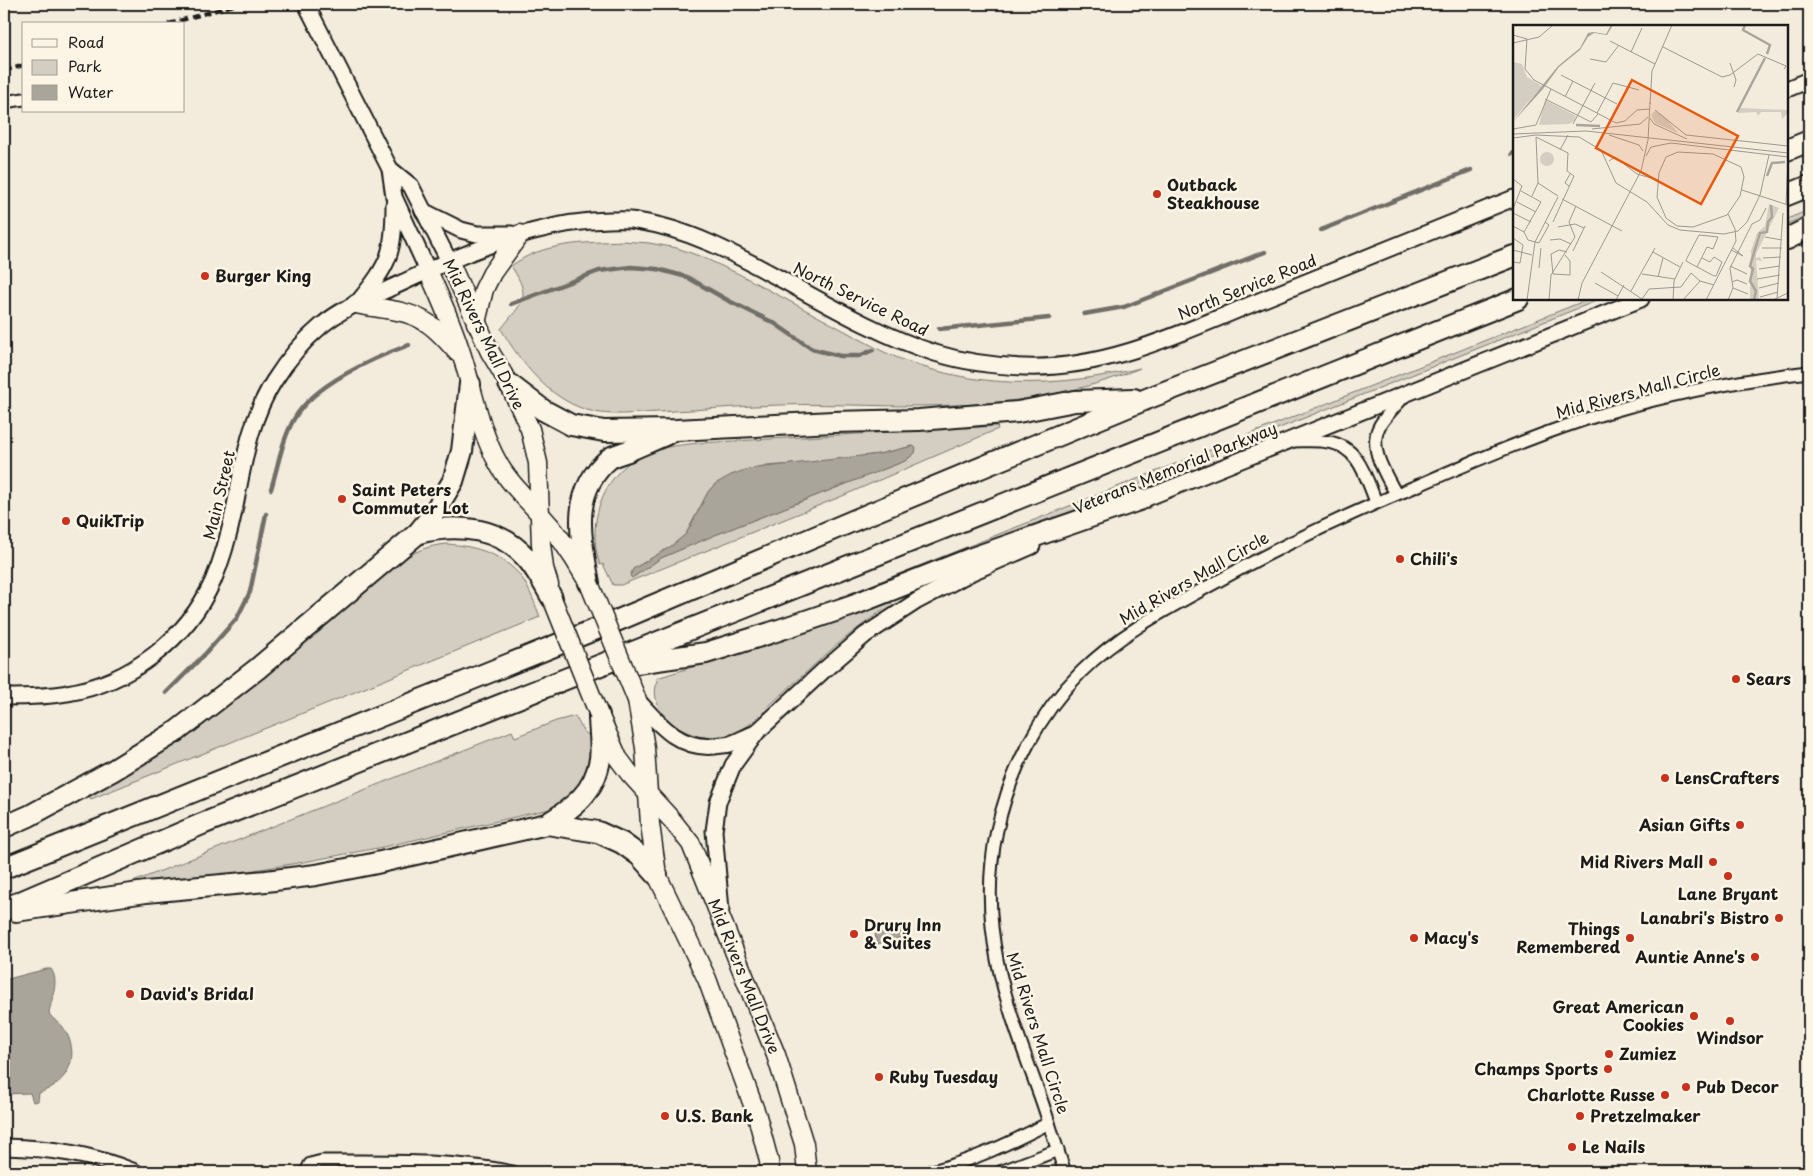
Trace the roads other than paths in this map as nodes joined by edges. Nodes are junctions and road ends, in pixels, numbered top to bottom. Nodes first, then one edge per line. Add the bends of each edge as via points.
1 (306, 4) edge
2 (1809, 80) edge
3 (1788, 89) edge
4 (22, 99) edge
5 (4, 102) edge
6 (1809, 141) edge
7 (1788, 150) edge
8 (390, 169) junction
9 (1809, 186) edge
10 (1788, 194) edge
11 (394, 197) junction
12 (1513, 198) edge
13 (423, 211) junction
14 (1809, 230) edge
15 (520, 234) junction
16 (1788, 240) edge
17 (1513, 256) edge
18 (449, 261) junction
19 (428, 270) junction
20 (1515, 300) edge
21 (1638, 300) edge
22 (356, 304) junction
23 (476, 323) junction
24 (463, 357) junction
25 (1809, 372) edge
26 (470, 384) junction
27 (509, 384) junction
28 (1406, 393) junction
29 (1149, 398) junction
30 (676, 430) junction
31 (1286, 441) junction
32 (1396, 494) junction
33 (1142, 499) junction
34 (1376, 502) junction
35 (540, 514) junction
36 (418, 533) junction
37 (589, 583) junction
38 (552, 598) junction
39 (590, 669) junction
40 (4, 697) edge
41 (637, 700) junction
42 (599, 715) junction
43 (758, 732) junction
44 (649, 794) junction
45 (547, 824) junction
46 (4, 828) edge
47 (4, 868) edge
48 (658, 875) junction
49 (4, 909) edge
50 (4, 913) edge
51 (722, 919) junction
52 (1050, 1123) junction
53 (4, 1146) edge
54 (1058, 1150) junction
55 (135, 1172) edge
56 (306, 1172) edge
57 (513, 1172) edge
58 (770, 1172) edge
59 (807, 1172) edge
60 (929, 1172) edge
61 (1000, 1172) edge
62 (1065, 1172) edge

1 - 8 street, Mid Rivers Mall Drive
2 - 3 street
4 - 5 street
6 - 7 highway
8 - 11 street, Mid Rivers Mall Drive
8 - 13 street, Mid Rivers Mall Drive via 410,186
9 - 10 highway
11 - 19 street, Mid Rivers Mall Drive
11 - 22 street via 394,238 389,256 378,278
12 - 15 street, North Service Road via 1121,354 1079,363 1031,367 987,364 938,354 834,308 734,254 680,232 634,220 571,223
13 - 15 street via 477,234
13 - 18 street, Mid Rivers Mall Drive
14 - 16 highway
15 - 18 street, North Service Road
15 - 23 main road via 492,273
17 - 29 highway
18 - 19 street, Main Street
18 - 23 main road, Mid Rivers Mall Drive
19 - 22 street, Main Street
19 - 24 main road, Mid Rivers Mall Drive
20 - 39 highway
21 - 28 street, Veterans Memorial Parkway
22 - 24 main road via 402,312 424,320
22 - 40 street, Main Street via 319,327 289,361 262,402 250,434 219,566 202,603 175,636 143,663 103,684 66,694
23 - 27 main road, Mid Rivers Mall Drive
24 - 26 main road, Mid Rivers Mall Drive
25 - 32 street, Mid Rivers Mall Circle via 1742,380 1605,413 1494,452
26 - 35 main road, Mid Rivers Mall Drive via 484,434 498,464
26 - 36 highway via 462,451 453,481
27 - 30 highway via 543,410 571,425 604,431
27 - 35 main road, Mid Rivers Mall Drive via 530,429 538,463
28 - 31 street, Veterans Memorial Parkway
28 - 32 street via 1376,433 1375,447
29 - 30 highway via 1074,402 1018,412 919,420
29 - 47 highway via 612,623
30 - 37 highway via 611,457 594,477 581,506 580,521
31 - 33 street, Veterans Memorial Parkway
31 - 34 street via 1329,442 1346,447 1357,457
32 - 34 street, Mid Rivers Mall Circle
33 - 39 highway via 972,558 853,605 716,650
33 - 43 street, Veterans Memorial Parkway via 972,572 917,601 865,635
34 - 52 street, Mid Rivers Mall Circle via 1254,561 1127,634 1081,672 1059,697 1019,762 996,832 990,887 991,929 1002,982
35 - 37 main road, Mid Rivers Mall Drive via 573,555
35 - 38 main road, Mid Rivers Mall Drive via 542,552
36 - 38 highway via 456,527 487,532 508,542 529,561
36 - 46 highway via 177,731 112,771
37 - 41 main road, Mid Rivers Mall Drive, bridge
38 - 42 main road, Mid Rivers Mall Drive, bridge
39 - 49 highway via 202,824
41 - 43 street, Veterans Memorial Parkway via 672,736 686,743 706,747 728,744
41 - 44 main road, Mid Rivers Mall Drive
42 - 44 main road, Mid Rivers Mall Drive via 618,758
42 - 45 highway via 600,759 594,783 572,808
43 - 51 street, Veterans Memorial Parkway via 733,765 718,802 714,831
44 - 48 main road, Mid Rivers Mall Drive via 651,838
44 - 51 main road, Mid Rivers Mall Drive via 691,844
45 - 48 highway via 598,832 622,843
45 - 50 highway via 316,875 138,893
48 - 58 main road, Mid Rivers Mall Drive via 707,980 754,1108
51 - 59 main road, Mid Rivers Mall Drive via 776,1055 804,1144
52 - 54 street, Mid Rivers Mall Circle
52 - 60 street via 994,1151
53 - 55 street via 82,1154
54 - 61 street
54 - 62 street, Mid Rivers Mall Circle
56 - 57 street via 310,1164 322,1161 418,1161

